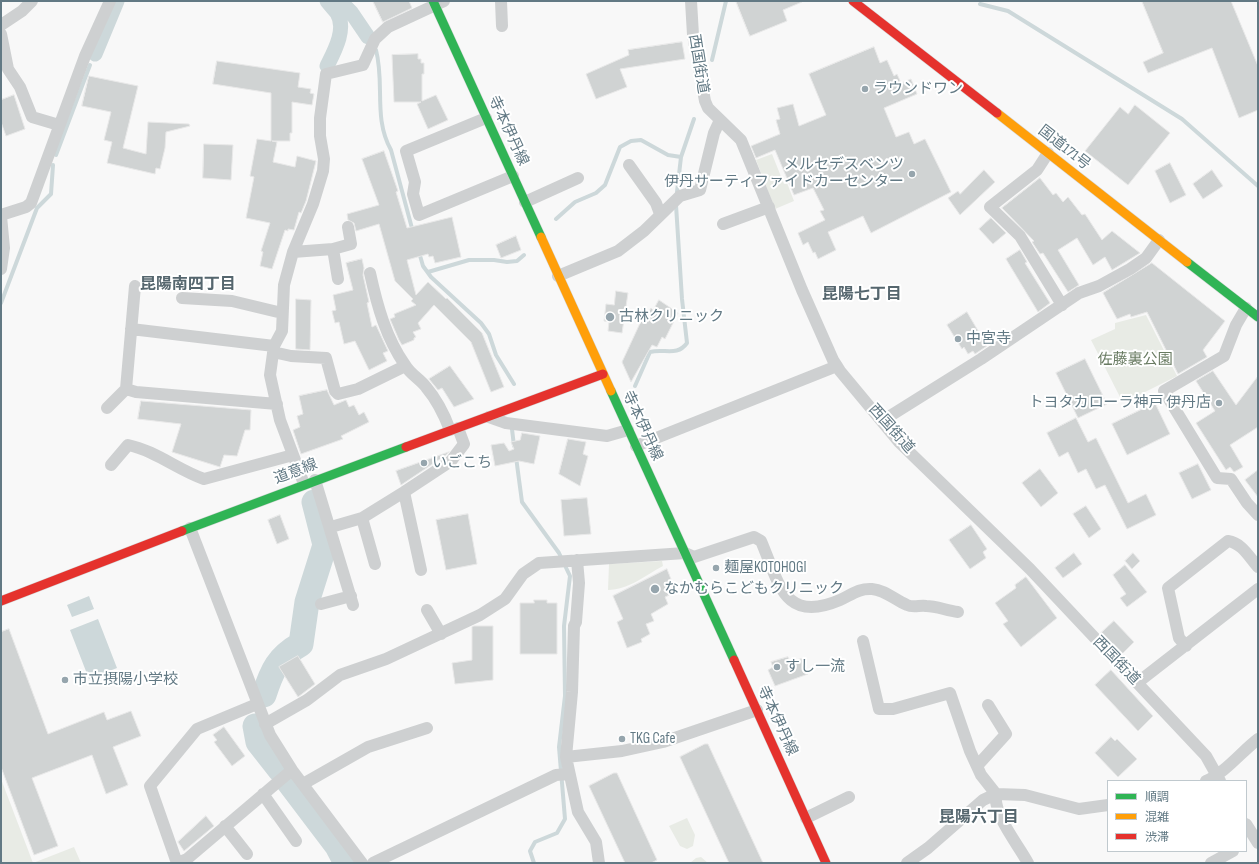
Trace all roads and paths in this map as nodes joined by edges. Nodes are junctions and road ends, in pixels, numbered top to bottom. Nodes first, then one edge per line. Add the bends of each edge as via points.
1 (32, 1) edge
2 (110, 1) edge
3 (501, 1) edge
4 (691, 1) edge
5 (853, 1) edge
6 (437, 2) edge
7 (19, 6) edge
8 (1, 25) edge
9 (502, 26) dead end
10 (1, 34) edge
11 (486, 118) junction
12 (720, 120) junction
13 (59, 125) junction
14 (1048, 153) junction
15 (629, 165) dead end
16 (513, 176) junction
17 (578, 178) dead end
18 (525, 202) junction
19 (769, 207) junction
20 (660, 214) junction
21 (1, 216) edge
22 (723, 224) dead end
23 (348, 227) dead end
24 (1159, 240) junction
25 (333, 249) junction
26 (293, 252) junction
27 (1, 269) edge
28 (370, 273) dead end
29 (558, 276) junction
30 (338, 279) dead end
31 (135, 286) dead end
32 (182, 298) dead end
33 (1062, 305) junction
34 (1246, 308) junction
35 (282, 313) junction
36 (1258, 317) edge
37 (131, 329) junction
38 (274, 349) junction
39 (405, 366) junction
40 (837, 366) junction
41 (603, 374) junction
42 (126, 389) junction
43 (277, 404) junction
44 (107, 408) dead end
45 (489, 417) junction
46 (882, 421) junction
47 (454, 429) junction
48 (628, 430) junction
49 (636, 446) junction
50 (293, 455) junction
51 (111, 465) dead end
52 (310, 482) junction
53 (404, 492) junction
54 (1258, 515) edge
55 (362, 518) junction
56 (331, 527) junction
57 (190, 528) junction
58 (685, 553) junction
59 (577, 560) junction
60 (423, 561) dead end
61 (375, 564) dead end
62 (1258, 567) edge
63 (1258, 589) edge
64 (1, 601) edge
65 (321, 604) dead end
66 (427, 610) dead end
67 (958, 612) dead end
68 (441, 634) junction
69 (863, 641) dead end
70 (1186, 646) junction
71 (1137, 683) junction
72 (257, 704) junction
73 (988, 705) dead end
74 (757, 710) junction
75 (265, 724) junction
76 (427, 728) dead end
77 (1258, 739) edge
78 (566, 757) junction
79 (977, 766) junction
80 (292, 770) junction
81 (568, 774) junction
82 (1215, 779) edge
83 (303, 784) junction
84 (263, 794) junction
85 (996, 794) junction
86 (845, 796) dead end
87 (1107, 805) edge
88 (806, 818) junction
89 (225, 826) junction
90 (296, 841) dead end
91 (1230, 852) edge
92 (247, 854) dead end
93 (177, 863) edge
94 (362, 863) edge
95 (373, 863) edge
96 (599, 863) edge
97 (826, 863) edge
98 (906, 863) edge
99 (1028, 863) edge
100 (1211, 863) edge

1 - 7 street
2 - 13 street via 85,56
3 - 9 street
4 - 12 street, 西国街道 via 693,35 704,101
5 - 14 main road, 国道171号
6 - 11 main road, 寺本伊丹線
6 - 26 street via 388,27 375,39 363,65 326,74 320,124 323,171 313,204
7 - 8 street
10 - 13 street via 8,69 20,87 32,117
11 - 16 main road, 寺本伊丹線
11 - 16 street via 406,151 415,182 412,194 419,215
12 - 19 street, 西国街道 via 741,140
12 - 20 street via 714,133 702,187 700,190 680,196
13 - 21 street via 31,203
14 - 24 main road, 国道171号
14 - 33 street via 1037,170 990,207 1020,236
15 - 20 street via 656,203
16 - 18 main road, 寺本伊丹線
17 - 18 street
18 - 29 main road, 寺本伊丹線
19 - 22 street
19 - 40 street, 西国街道 via 802,290
20 - 29 street via 644,231 618,251
21 - 27 street via 4,240
23 - 25 street via 351,244
24 - 33 street via 1146,258 1130,269 1099,286 1079,293
24 - 34 main road, 国道171号
25 - 26 street
25 - 30 street
26 - 35 street via 283,290
28 - 39 street via 388,334
29 - 41 main road, 寺本伊丹線
31 - 37 street
32 - 35 street via 232,301
33 - 46 street
34 - 36 main road, 国道171号
34 - 54 street via 1236,325 1224,356 1164,391 1217,478 1231,479
35 - 38 street via 282,331
37 - 38 street
37 - 42 street
38 - 39 street via 291,356 326,358 338,394 358,389
38 - 43 street via 270,375
39 - 47 street via 426,386
40 - 46 street, 西国街道
40 - 49 street
41 - 45 main road, 道意線
41 - 48 main road, 寺本伊丹線
42 - 43 street
42 - 44 street
43 - 50 street
45 - 47 main road, 道意線
45 - 48 street via 506,423 608,436
46 - 71 street, 西国街道 via 899,442 1030,569
47 - 52 main road, 道意線
47 - 53 street via 464,444 451,461
48 - 49 main road, 寺本伊丹線
49 - 58 main road, 寺本伊丹線
50 - 51 street via 204,479 128,445
50 - 52 street
52 - 56 street
52 - 57 main road, 道意線
53 - 55 street
53 - 60 street
55 - 56 street
55 - 61 street
56 - 65 street via 348,567 352,600
57 - 64 main road, 道意線
57 - 72 street
58 - 59 street
58 - 67 street via 694,558 754,537 761,541 783,591 792,602 805,607 823,605 841,600 857,591 870,589 882,591 909,606 926,606
58 - 74 main road, 寺本伊丹線
59 - 68 street via 539,563 530,567 504,599 480,615
59 - 78 street via 579,583
62 - 70 street via 1240,546 1228,541 1168,588 1179,638
63 - 70 street
66 - 68 street
68 - 75 street via 386,659 340,674 307,700
69 - 79 street via 879,709 892,709 950,693 963,741
70 - 71 street
71 - 82 street, 西国街道 via 1206,756
72 - 75 street
72 - 93 street via 197,729 150,786
73 - 79 street via 1011,732
74 - 78 street via 663,742 622,751
74 - 88 main road, 寺本伊丹線
75 - 80 street
76 - 83 street via 368,747
77 - 82 street
78 - 81 street
79 - 85 street
80 - 83 street
80 - 84 street
81 - 95 street via 556,776
81 - 96 street via 578,812 596,842
83 - 94 street
84 - 89 street
84 - 90 street
85 - 87 street via 1025,795 1079,809
85 - 98 street via 983,800 928,848
85 - 99 street via 998,812
86 - 88 street
88 - 97 main road, 寺本伊丹線
89 - 92 street
89 - 93 street via 187,859
91 - 100 street

